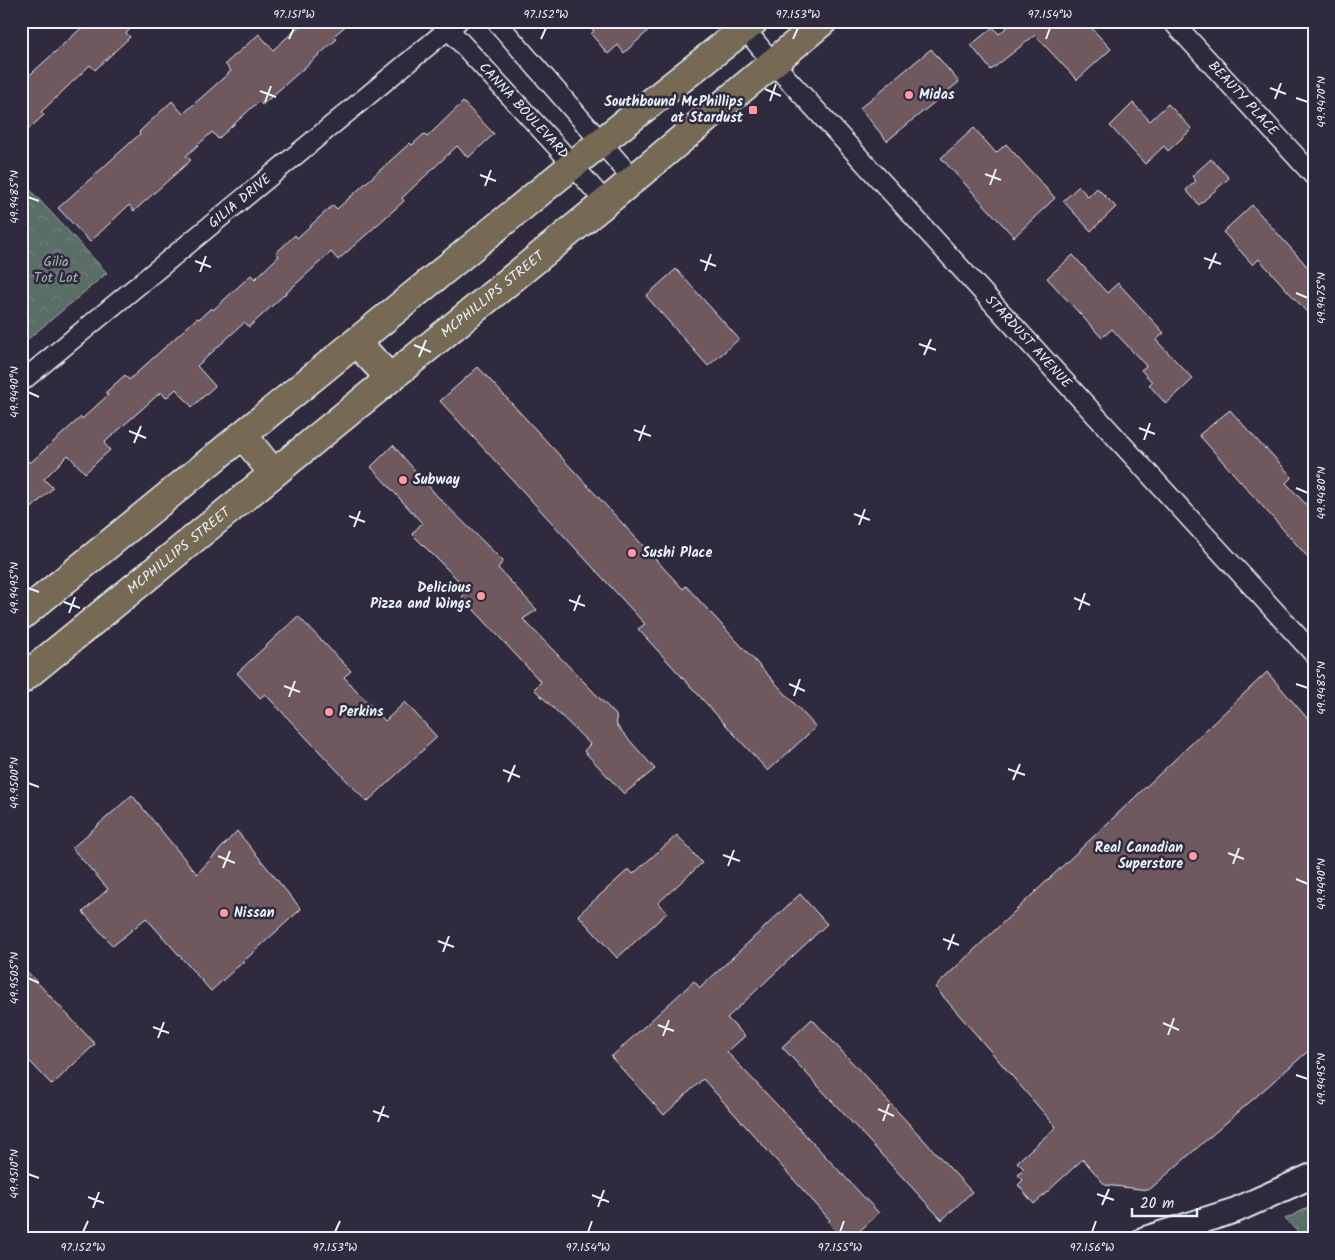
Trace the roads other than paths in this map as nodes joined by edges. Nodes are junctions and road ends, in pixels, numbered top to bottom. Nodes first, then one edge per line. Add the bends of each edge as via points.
1 (496, 21) edge
2 (823, 21) edge
3 (1172, 21) edge
4 (449, 24) edge
5 (750, 25) edge
6 (773, 62) junction
7 (601, 143) junction
8 (572, 166) junction
9 (1314, 176) edge
10 (633, 179) junction
11 (604, 202) junction
12 (356, 342) junction
13 (390, 378) junction
14 (21, 382) edge
15 (243, 435) junction
16 (273, 473) junction
17 (21, 616) edge
18 (1314, 654) edge
19 (21, 680) edge
20 (1314, 1175) edge
21 (1145, 1239) edge

1 - 7 street
2 - 6 main road, MCPHILLIPS STREET
3 - 9 street, BEAUTY PLACE
4 - 8 street, CANNA BOULEVARD
4 - 14 street, GILIA DRIVE
5 - 6 street, STARDUST AVENUE
5 - 7 main road
6 - 10 main road, MCPHILLIPS STREET
6 - 18 street, STARDUST AVENUE
7 - 8 main road
7 - 10 street
8 - 11 street, CANNA BOULEVARD
8 - 12 main road
10 - 11 main road, MCPHILLIPS STREET
11 - 13 main road, MCPHILLIPS STREET
12 - 13 main road
12 - 15 main road
13 - 16 main road, MCPHILLIPS STREET
15 - 16 main road
15 - 17 main road
16 - 19 main road, MCPHILLIPS STREET
20 - 21 street via 1236,1210

